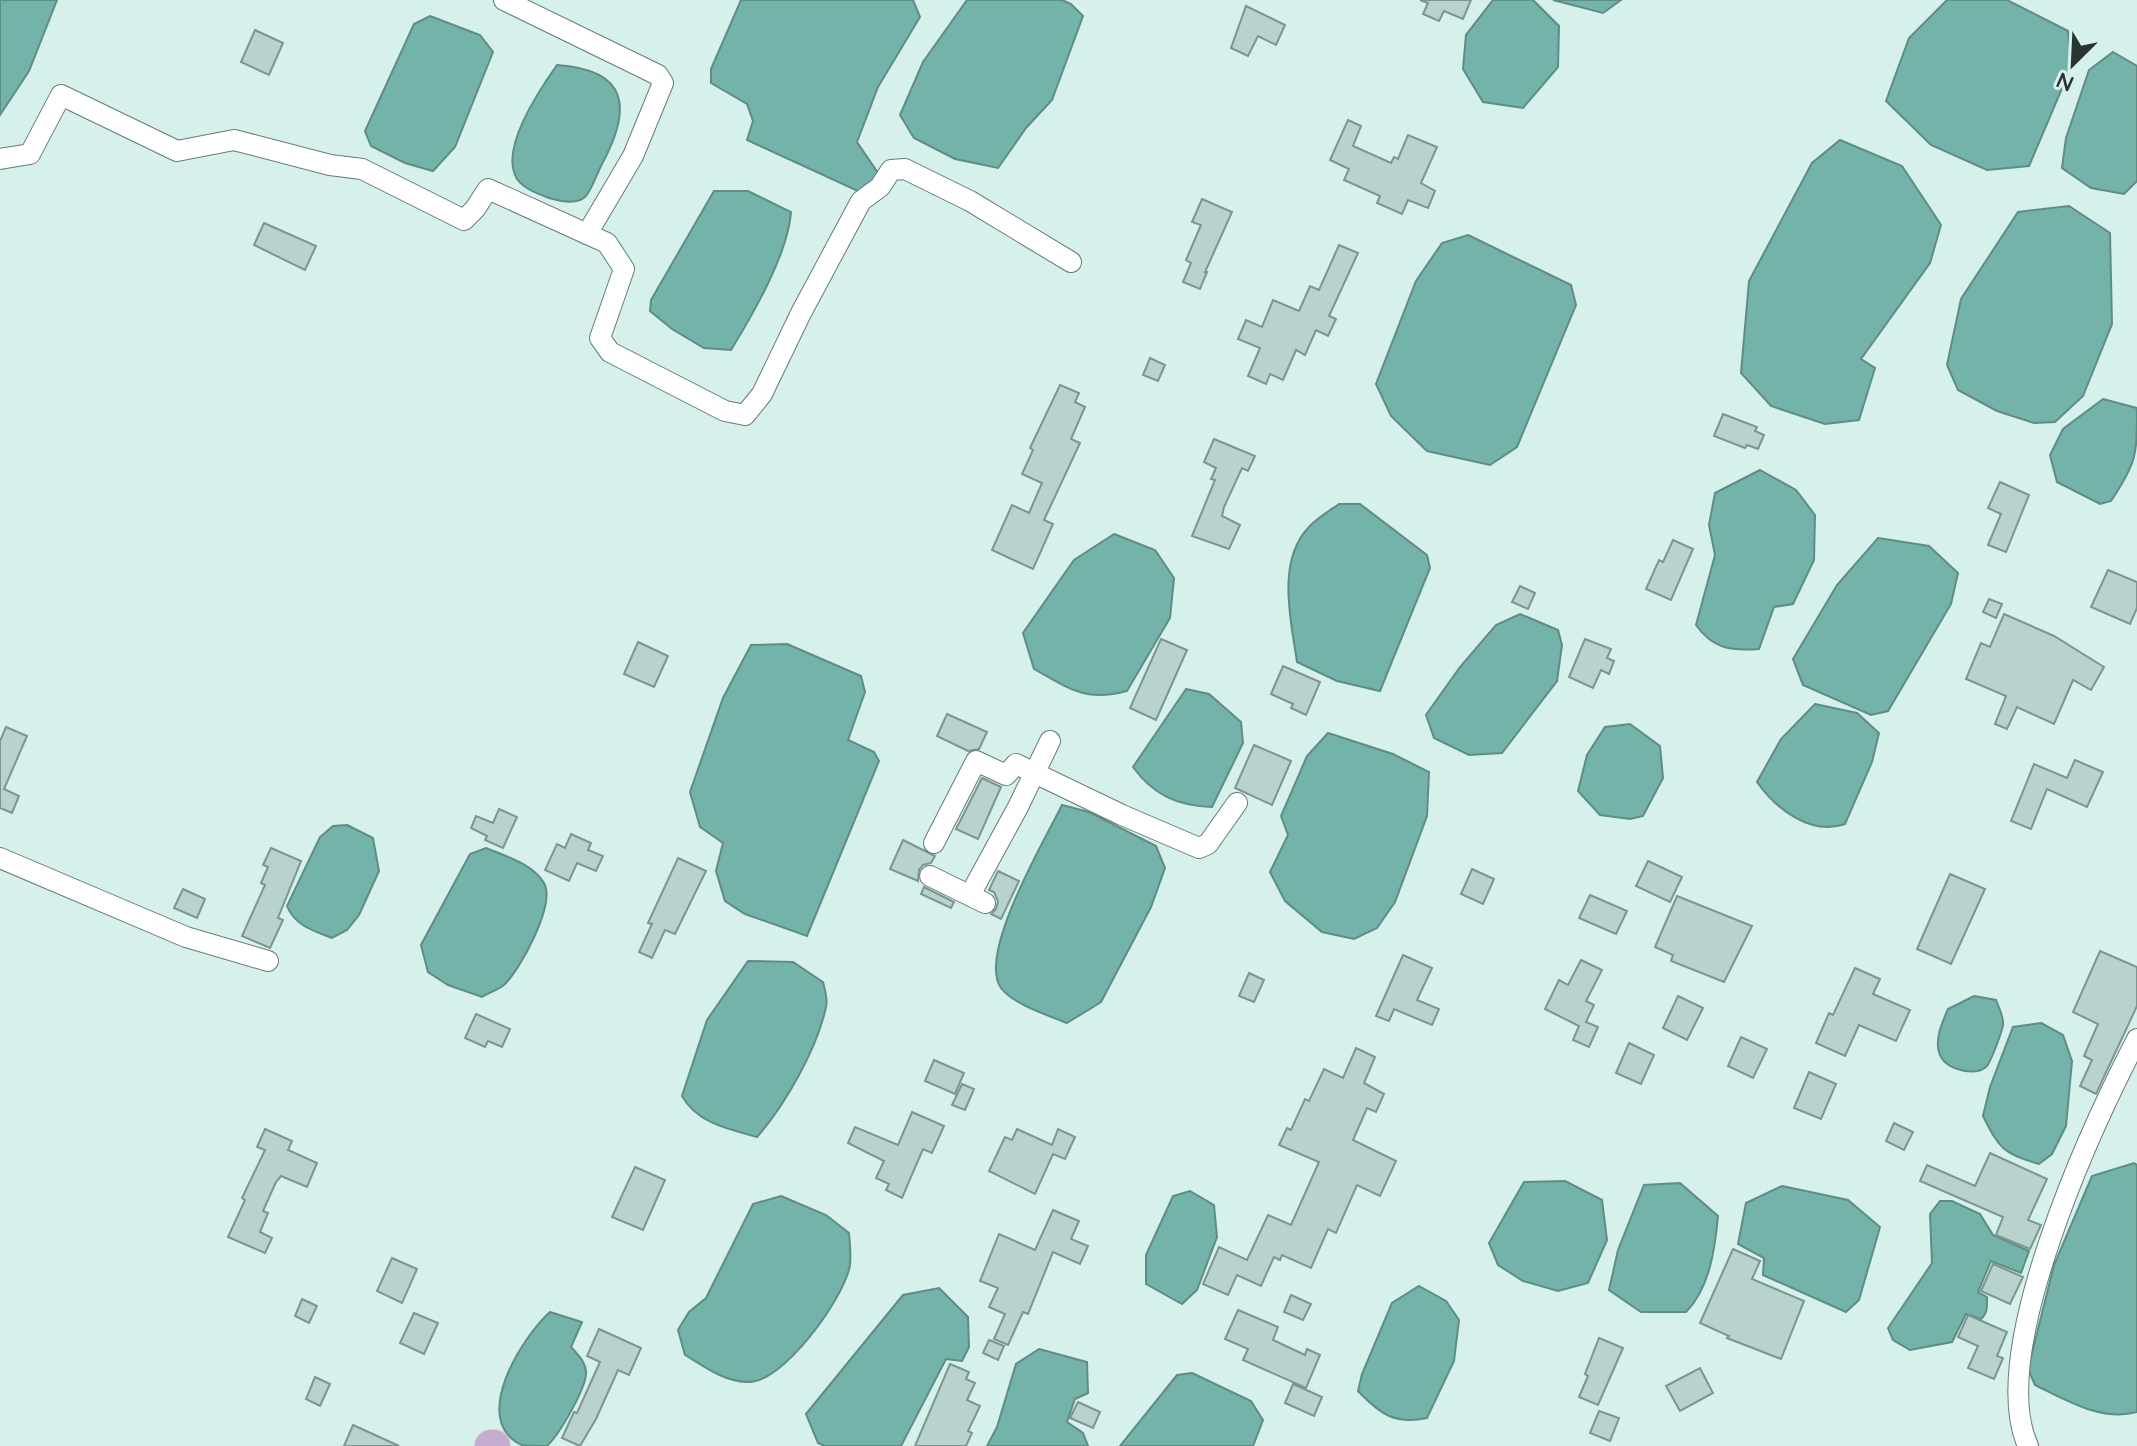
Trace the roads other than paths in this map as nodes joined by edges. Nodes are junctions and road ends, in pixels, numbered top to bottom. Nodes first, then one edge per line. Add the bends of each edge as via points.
1 (504, 0) edge
2 (0, 159) edge
3 (587, 234) junction
4 (1071, 262) dead end
5 (1050, 741) dead end
6 (1035, 772) junction
7 (1237, 803) dead end
8 (934, 843) dead end
9 (0, 858) edge
10 (930, 876) dead end
11 (268, 961) dead end
12 (2137, 1039) edge
13 (2028, 1446) edge

1 - 3 street via 658,75 663,83 633,156
2 - 3 street via 30,154 61,95 177,151 234,140 362,169 464,220 488,189
3 - 4 street via 607,243 624,269 600,338 610,352 725,411 745,415 762,394 861,201 891,170 905,169 970,201
5 - 6 street
6 - 7 street via 1199,848 1208,844
6 - 8 street via 1016,764 1006,775 976,761
6 - 10 street via 977,899
9 - 11 street via 186,937
12 - 13 street via 2059,1210 2024,1332 2017,1401

